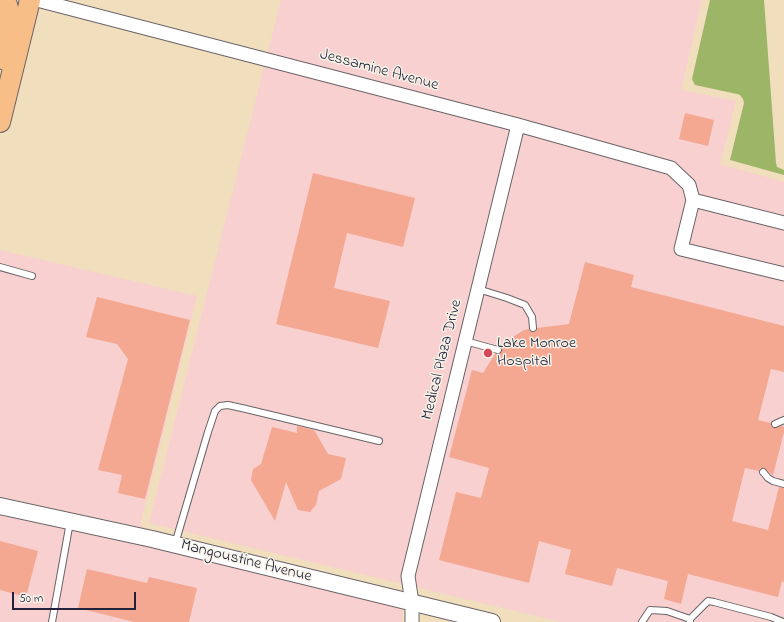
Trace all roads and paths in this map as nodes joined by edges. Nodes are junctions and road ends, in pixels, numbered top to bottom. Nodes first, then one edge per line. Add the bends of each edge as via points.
1 (4, 0) edge
2 (30, 0) edge
3 (37, 0) edge
4 (10, 81) junction
5 (0, 122) edge
6 (518, 125) junction
7 (693, 200) junction
8 (784, 223) edge
9 (0, 267) edge
10 (784, 274) edge
11 (32, 276) dead end
12 (478, 290) junction
13 (533, 328) dead end
14 (465, 341) junction
15 (498, 350) dead end
16 (784, 420) edge
17 (775, 424) dead end
18 (379, 441) dead end
19 (763, 472) dead end
20 (784, 484) edge
21 (0, 506) edge
22 (70, 522) junction
23 (175, 544) junction
24 (412, 603) junction
25 (690, 620) edge
26 (52, 622) edge
27 (412, 622) edge
28 (492, 622) edge
29 (642, 622) edge
30 (782, 622) edge

1 - 4 main road via 10,16 5,47
2 - 4 main road
3 - 6 street, Jessamine Avenue
4 - 5 main road
6 - 7 street, Jessamine Avenue via 671,168 689,185
6 - 12 street, Medical Plaza Drive
7 - 8 street
7 - 10 street via 681,249
9 - 11 lane
12 - 13 lane via 525,305 532,317
12 - 14 street, Medical Plaza Drive
14 - 15 lane
14 - 24 street, Medical Plaza Drive via 408,576
16 - 17 lane
18 - 23 lane via 228,405 220,406 215,411 208,432
19 - 20 lane via 773,481
21 - 22 street, Mangoustine Avenue
22 - 23 street, Mangoustine Avenue
22 - 26 lane
23 - 24 street, Mangoustine Avenue
24 - 27 street, Medical Plaza Drive
24 - 28 street, Mangoustine Avenue
25 - 29 lane via 667,611 650,610
25 - 30 lane via 708,601

